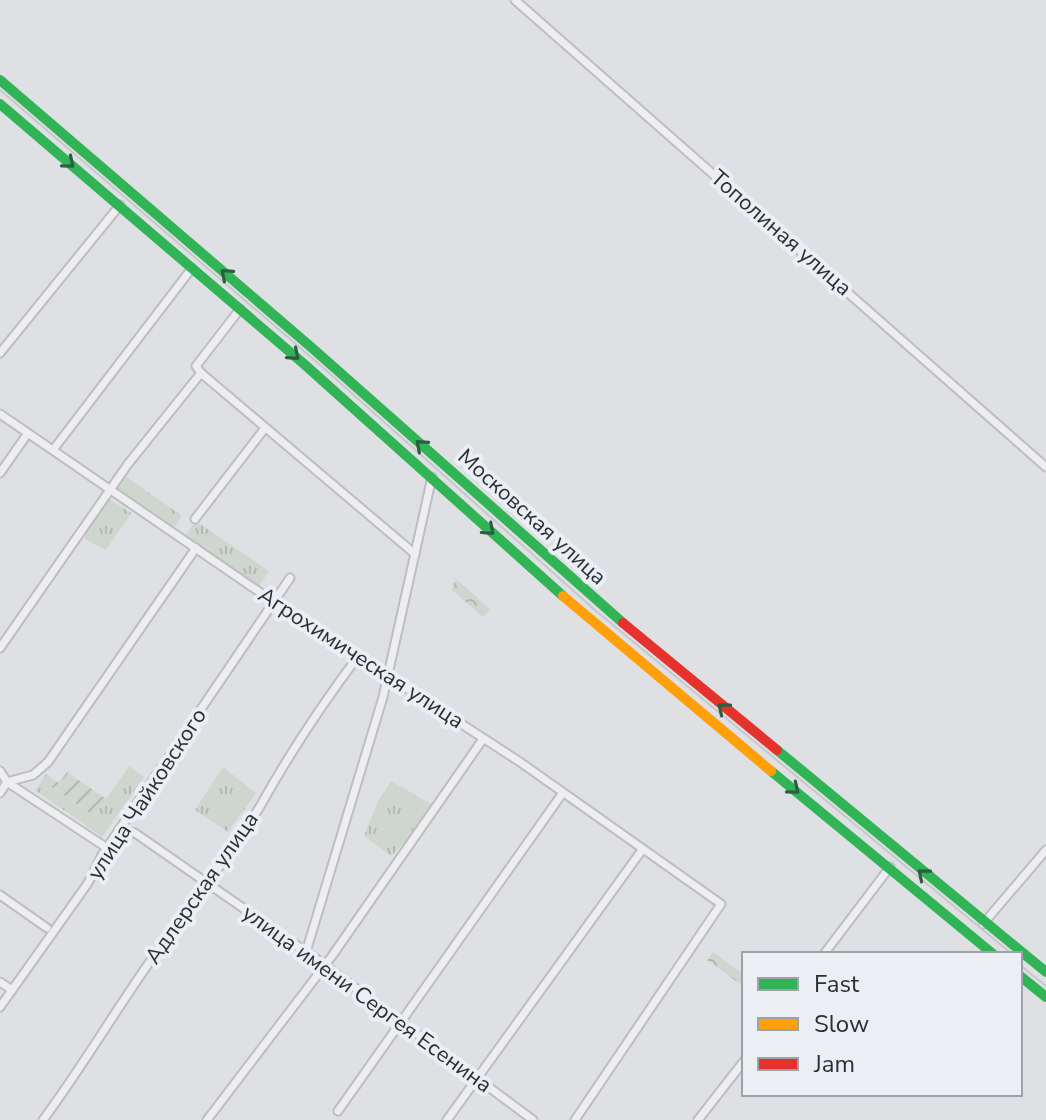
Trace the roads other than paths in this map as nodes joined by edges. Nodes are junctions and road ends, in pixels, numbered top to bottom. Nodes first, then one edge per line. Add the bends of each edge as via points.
1 (515, 0) edge
2 (0, 80) edge
3 (0, 104) edge
4 (120, 205) junction
5 (192, 268) junction
6 (240, 309) junction
7 (0, 353) edge
8 (201, 373) junction
9 (0, 414) edge
10 (265, 428) junction
11 (28, 433) junction
12 (53, 450) junction
13 (1046, 467) edge
14 (0, 473) edge
15 (432, 477) junction
16 (109, 491) junction
17 (195, 519) dead end
18 (196, 548) junction
19 (415, 554) junction
20 (290, 578) dead end
21 (274, 602) junction
22 (0, 648) edge
23 (359, 655) junction
24 (388, 675) junction
25 (483, 739) junction
26 (0, 771) edge
27 (7, 782) junction
28 (0, 793) edge
29 (562, 794) junction
30 (120, 830) junction
31 (107, 848) junction
32 (642, 850) junction
33 (1046, 850) edge
34 (890, 867) junction
35 (208, 883) junction
36 (0, 895) edge
37 (959, 904) junction
38 (949, 917) junction
39 (986, 926) junction
40 (47, 928) dead end
41 (979, 942) junction
42 (306, 952) junction
43 (826, 952) edge
44 (991, 952) edge
45 (1020, 952) edge
46 (1022, 954) edge
47 (324, 966) junction
48 (1046, 972) edge
49 (1022, 978) edge
50 (0, 982) edge
51 (12, 990) junction
52 (1046, 997) edge
53 (0, 1007) edge
54 (401, 1024) junction
55 (742, 1064) edge
56 (476, 1080) junction
57 (338, 1111) dead end
58 (43, 1120) edge
59 (207, 1120) edge
60 (447, 1120) edge
61 (533, 1120) edge
62 (575, 1120) edge
63 (698, 1120) edge

1 - 13 street, Тополиная улица
37 -> 2 street, Московская улица via 609,612
3 -> 4 street, Московская улица
4 - 5 street, Московская улица
4 - 7 street
5 - 6 street, Московская улица
5 - 12 street
6 - 8 street via 196,366
6 -> 15 street, Московская улица
8 - 10 street
8 - 16 street
9 - 11 street, Агрохимическая улица
10 - 17 street
10 - 19 street
11 - 12 street, Агрохимическая улица
11 - 14 street
12 - 16 street, Агрохимическая улица
15 - 19 street
15 -> 34 street, Московская улица via 638,662
16 - 18 street, Агрохимическая улица
16 - 22 street
18 - 21 street, Агрохимическая улица
18 - 27 street via 48,762 33,775
19 - 24 street
20 - 21 street, улица Чайковского
21 - 23 street, Агрохимическая улица
21 - 30 street, улица Чайковского
23 - 24 street, Агрохимическая улица
23 - 35 street, Адлерская улица
24 - 25 street, Агрохимическая улица
24 - 42 street
25 - 29 street, Агрохимическая улица
25 - 47 street
26 - 27 street
27 - 28 street
27 - 31 street
29 - 32 street, Агрохимическая улица
29 - 54 street
30 - 31 street, улица Чайковского
30 - 35 street, улица имени Сергея Есенина via 135,833
31 - 51 street, улица Чайковского
32 - 56 street
32 - 62 street, Агрохимическая улица via 721,904
33 - 39 street
34 - 38 street, Московская улица
34 - 43 street
35 - 42 street, улица имени Сергея Есенина
35 - 58 street, Адлерская улица via 107,1021 86,1062
36 - 40 street
37 - 38 street
37 - 39 street, Московская улица
38 - 41 street, Московская улица
39 - 41 street
39 - 45 street, Московская улица
41 - 44 street, Московская улица
42 - 47 street, улица имени Сергея Есенина
46 - 48 street, Московская улица
47 - 54 street, улица имени Сергея Есенина
47 - 59 street
49 - 52 street
50 - 51 street
51 - 53 street, улица Чайковского
54 - 56 street, улица имени Сергея Есенина
54 - 57 street
55 - 63 street
56 - 60 street
56 - 61 street, улица имени Сергея Есенина

